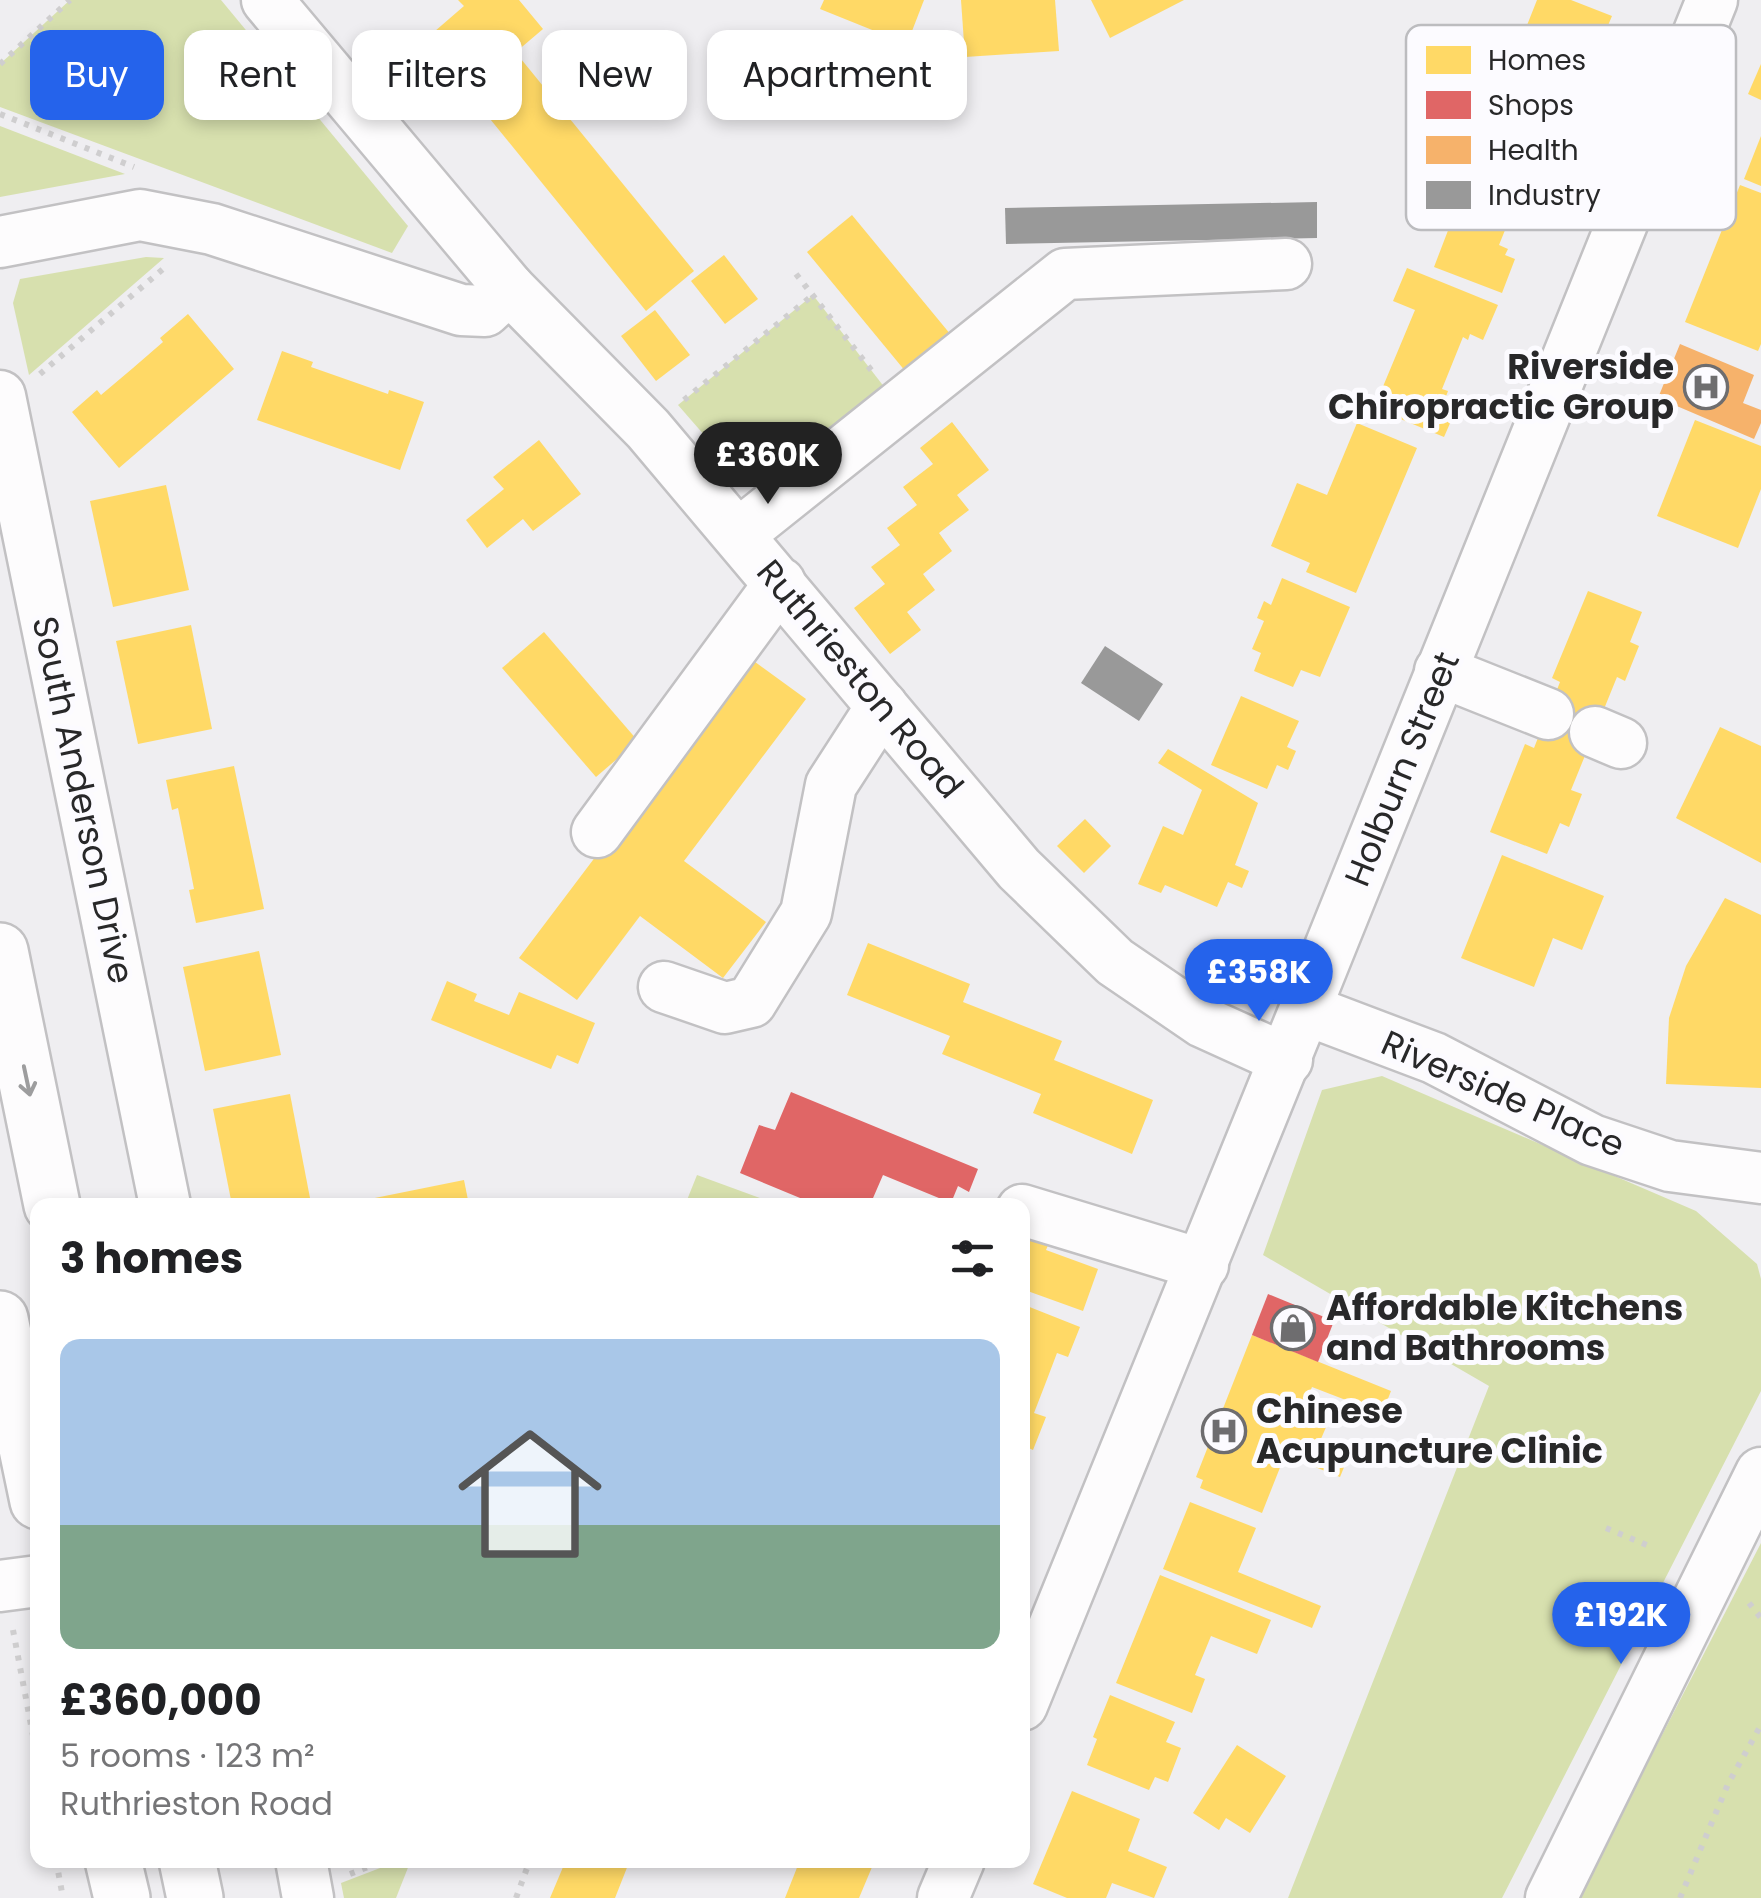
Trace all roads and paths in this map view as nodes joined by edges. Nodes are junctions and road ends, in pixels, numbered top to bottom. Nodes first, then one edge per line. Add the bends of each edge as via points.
1 (70, 0) edge
2 (267, 0) edge
3 (1712, 0) edge
4 (1702, 25) edge
5 (0, 64) edge
6 (0, 114) edge
7 (145, 176) dead end
8 (212, 228) junction
9 (1619, 230) edge
10 (0, 242) edge
11 (1286, 264) dead end
12 (796, 274) dead end
13 (509, 288) junction
14 (812, 295) junction
15 (15, 389) edge
16 (899, 406) junction
17 (648, 429) junction
18 (739, 534) junction
19 (780, 583) junction
20 (1440, 670) junction
21 (882, 706) junction
22 (1548, 714) dead end
23 (597, 832) dead end
24 (0, 951) edge
25 (664, 988) dead end
26 (1307, 1010) junction
27 (1287, 1060) junction
28 (1761, 1178) edge
29 (51, 1198) edge
30 (164, 1198) edge
31 (1030, 1212) edge
32 (1203, 1265) junction
33 (0, 1319) edge
34 (30, 1463) edge
35 (1761, 1473) edge
36 (1606, 1528) dead end
37 (1649, 1546) dead end
38 (14, 1584) edge
39 (1030, 1686) edge
40 (30, 1703) edge
41 (1761, 1725) edge
42 (57, 1868) edge
43 (116, 1868) edge
44 (189, 1868) edge
45 (302, 1868) edge
46 (527, 1868) edge
47 (63, 1898) edge
48 (122, 1898) edge
49 (195, 1898) edge
50 (308, 1898) edge
51 (516, 1898) edge
52 (1552, 1898) edge
53 (1680, 1898) edge

1 - 5 path
2 - 13 street, Ruthrieston Road
3 - 4 street, Holburn Street
6 - 7 path via 132,165
8 - 10 street via 140,215
8 - 13 street via 461,310 484,310
8 - 15 path
9 - 20 street, Holburn Street
11 - 16 street via 1065,274
12 - 14 path
13 - 17 street, Ruthrieston Road
14 - 16 path
14 - 17 path
15 - 30 street, South Anderson Drive
16 - 18 street
17 - 18 street, Ruthrieston Road
18 - 19 street, Ruthrieston Road
19 - 21 street, Ruthrieston Road
19 - 23 street
20 - 22 street
20 - 26 street, Holburn Street
21 - 25 street via 831,785 806,913 751,1002 725,1008
21 - 27 street, Ruthrieston Road via 1019,869 1115,962 1203,1022
24 -> 29 main road
26 - 27 street, Holburn Street
26 - 28 street, Riverside Place via 1434,1058 1592,1140 1670,1166
27 - 32 street, Holburn Street
31 - 32 street
32 - 39 street, Holburn Street
33 - 34 main road
35 - 52 street
36 - 37 path
38 - 40 path
41 - 53 path
42 - 47 path
43 - 48 main road
44 - 49 main road
45 - 50 street
46 - 51 path

